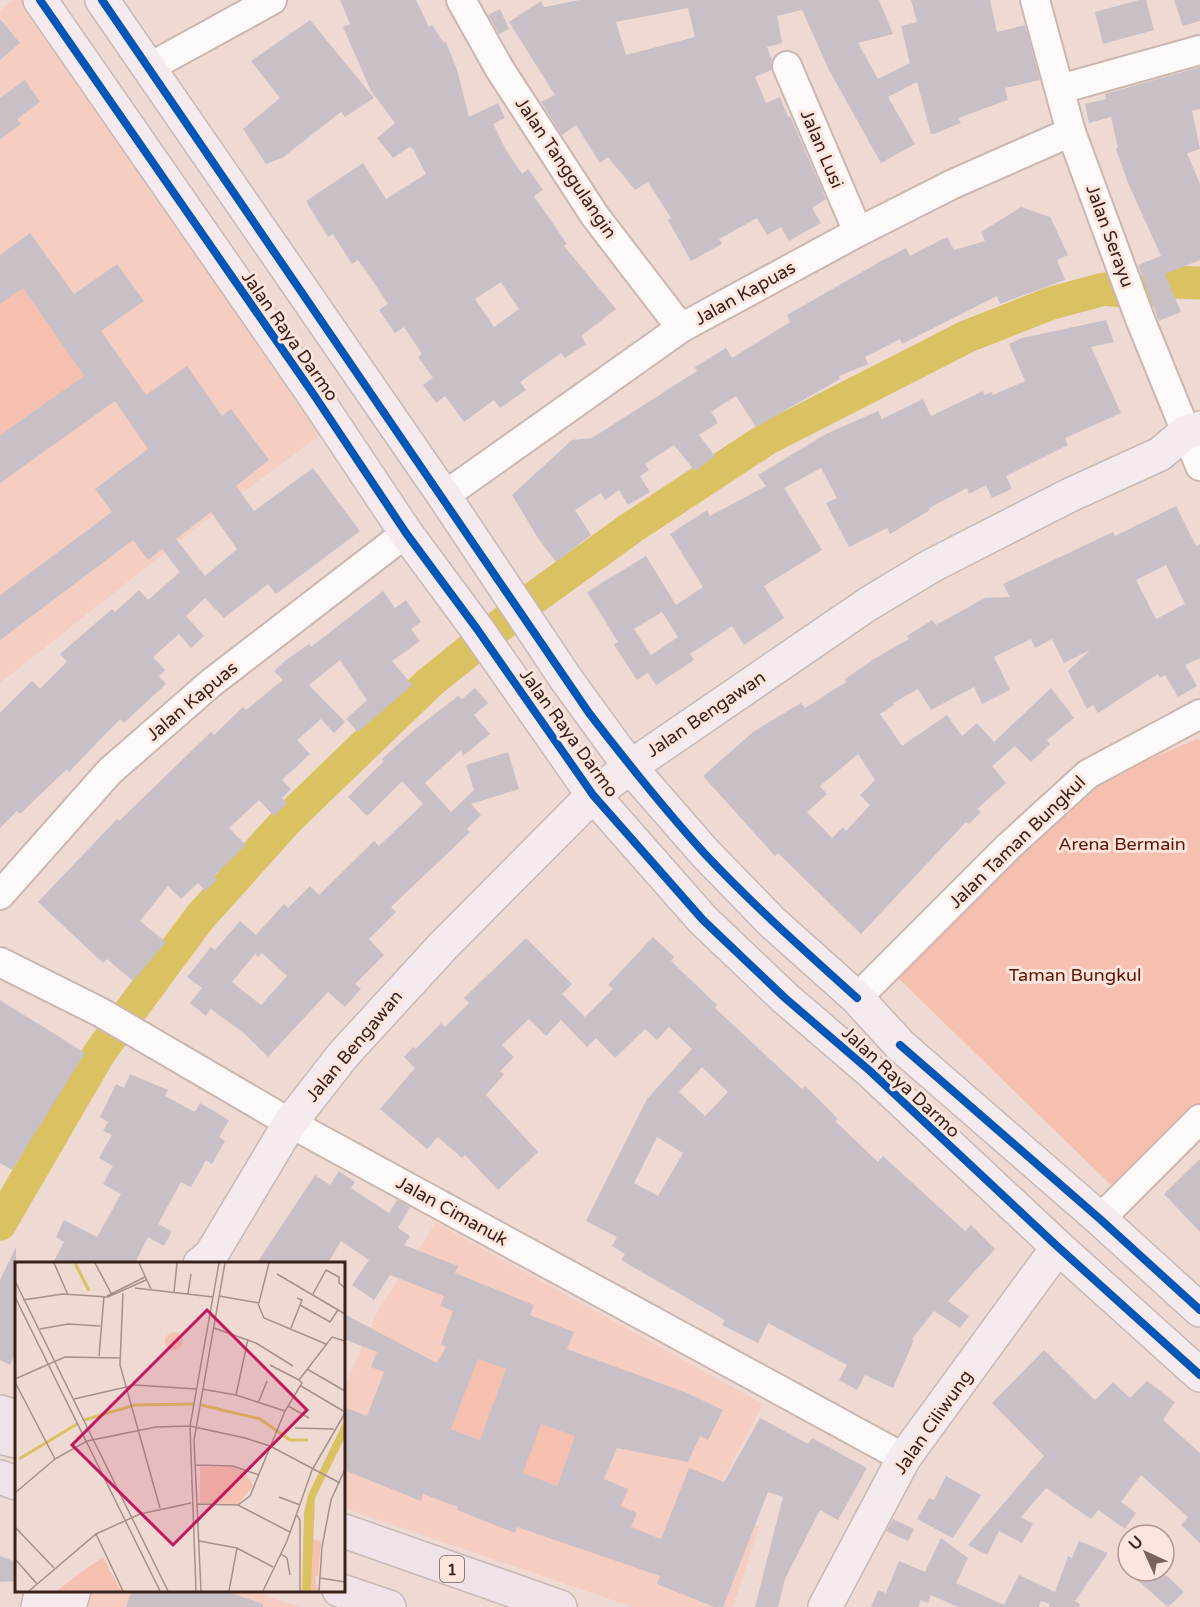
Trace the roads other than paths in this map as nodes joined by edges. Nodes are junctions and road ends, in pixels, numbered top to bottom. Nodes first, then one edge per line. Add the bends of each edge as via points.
1 (40, 0) edge
2 (102, 0) edge
3 (272, 0) edge
4 (461, 0) edge
5 (1035, 0) edge
6 (1200, 50) edge
7 (787, 66) dead end
8 (150, 67) junction
9 (1060, 89) junction
10 (1071, 132) junction
11 (858, 232) junction
12 (681, 328) junction
13 (1196, 446) edge
14 (444, 496) junction
15 (406, 533) junction
16 (1200, 715) edge
17 (630, 766) junction
18 (593, 795) junction
19 (0, 895) edge
20 (0, 962) edge
21 (857, 998) junction
22 (900, 1045) junction
23 (870, 1071) junction
24 (945, 1083) junction
25 (918, 1116) junction
26 (1200, 1119) edge
27 (290, 1123) junction
28 (1100, 1219) junction
29 (1058, 1247) junction
30 (207, 1261) edge
31 (1200, 1310) edge
32 (1200, 1375) edge
33 (0, 1412) edge
34 (15, 1417) edge
35 (0, 1437) edge
36 (15, 1441) edge
37 (904, 1458) junction
38 (0, 1478) edge
39 (15, 1483) edge
40 (345, 1531) edge
41 (42, 1592) edge
42 (74, 1592) edge
43 (345, 1592) edge
44 (38, 1607) edge
45 (69, 1607) edge
46 (389, 1607) edge
47 (560, 1607) edge
48 (825, 1607) edge

1 - 15 main road, Jalan Raya Darmo
2 - 8 main road, Jalan Raya Darmo
3 - 8 street
4 - 12 street, Jalan Tanggulangin via 499,68 596,216
5 - 9 street, Jalan Serayu
6 - 9 street
7 - 11 street, Jalan Lusi
8 - 14 main road, Jalan Raya Darmo
9 - 10 street, Jalan Serayu
10 - 11 street, Jalan Kapuas via 953,184
10 - 13 street, Jalan Serayu via 1140,319
11 - 12 street, Jalan Kapuas
12 - 14 street, Jalan Kapuas
13 - 17 main road, Jalan Bengawan via 1160,454 931,566 868,604
14 - 17 main road, Jalan Raya Darmo via 544,647
15 - 18 main road, Jalan Raya Darmo
15 - 19 street, Jalan Kapuas via 211,683 110,771
16 - 21 street, Jalan Taman Bungkul via 1088,774 1008,847
17 - 18 main road, Jalan Bengawan
17 - 21 main road, Jalan Raya Darmo via 705,853 772,922
18 - 23 main road, Jalan Raya Darmo via 703,920
18 - 27 main road, Jalan Bengawan via 394,998
20 - 27 street, Jalan Cimanuk via 100,1012
21 - 22 main road, Jalan Raya Darmo
22 - 23 main road via 895,1068 882,1075
22 - 24 main road, Jalan Raya Darmo
23 - 25 main road, Jalan Raya Darmo
24 - 25 main road via 930,1087 922,1096
24 - 28 main road, Jalan Raya Darmo
25 - 29 main road, Jalan Raya Darmo
26 - 28 street
27 - 30 main road, Jalan Bengawan
27 - 37 street, Jalan Cimanuk
28 - 31 main road, Jalan Raya Darmo
29 - 32 main road, Jalan Raya Darmo
29 - 37 main road, Jalan Ciliwung
33 - 34 highway
35 - 36 highway
37 - 48 main road, Jalan Ciliwung
38 - 39 highway
40 - 47 highway, 1
41 - 44 main road
42 - 45 main road
43 - 46 highway

